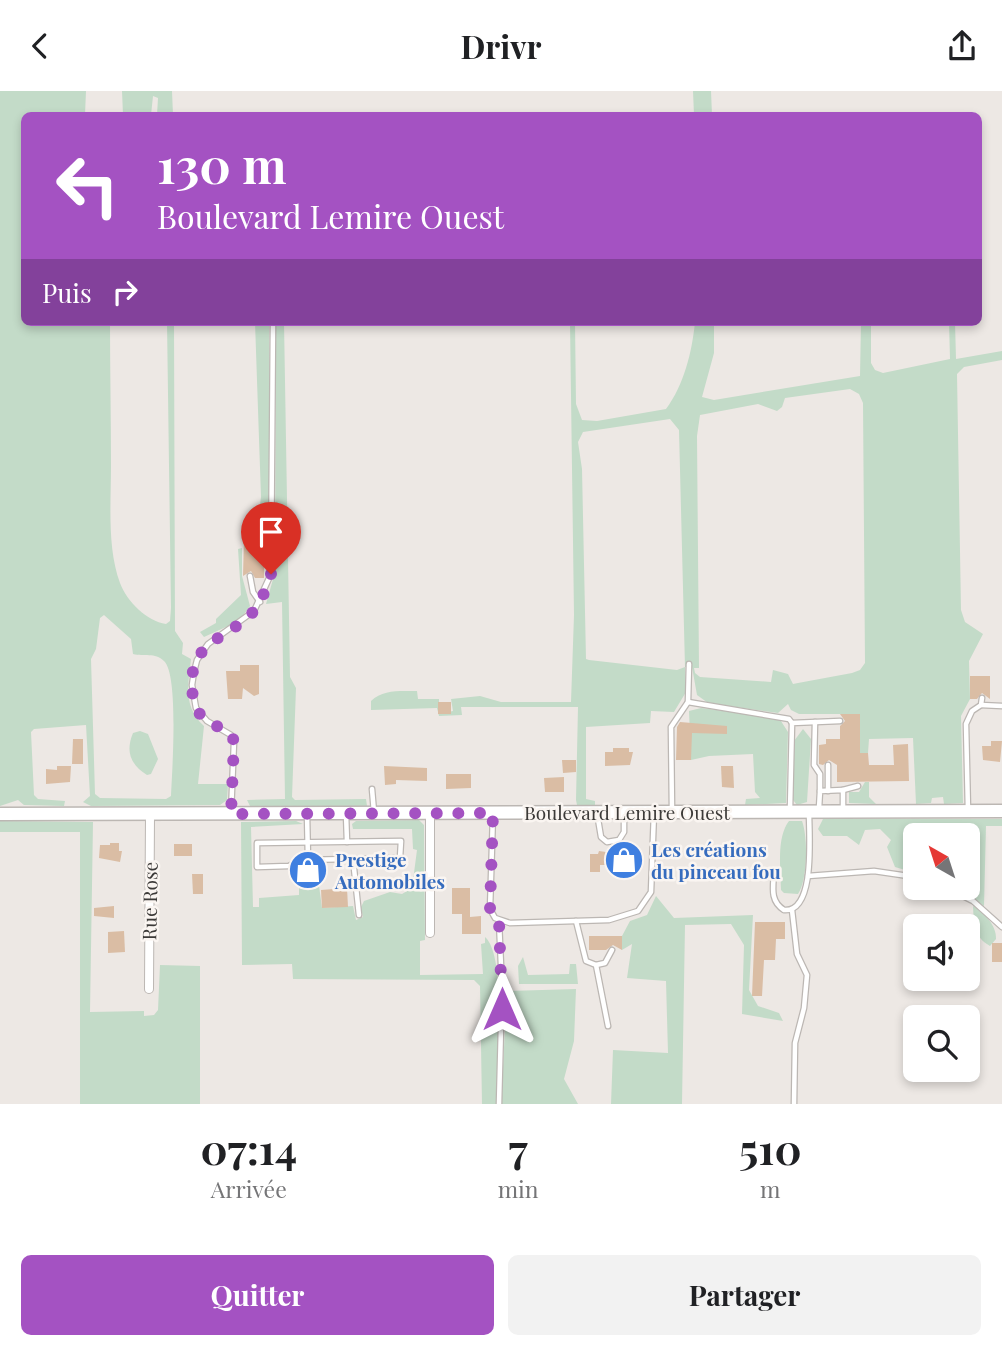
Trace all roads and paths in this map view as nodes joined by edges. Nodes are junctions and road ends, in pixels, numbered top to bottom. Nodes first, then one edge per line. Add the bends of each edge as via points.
1 (273, 326) edge
2 (251, 533) dead end
3 (272, 533) junction
4 (250, 576) dead end
5 (260, 602) junction
6 (689, 664) dead end
7 (982, 698) dead end
8 (688, 702) junction
9 (981, 705) junction
10 (1002, 706) edge
11 (840, 721) dead end
12 (815, 722) junction
13 (792, 723) junction
14 (828, 765) dead end
15 (858, 786) dead end
16 (372, 789) dead end
17 (843, 790) junction
18 (820, 791) junction
19 (828, 791) junction
20 (968, 811) junction
21 (1002, 811) edge
22 (653, 812) junction
23 (672, 812) junction
24 (790, 812) junction
25 (814, 812) junction
26 (843, 812) junction
27 (307, 813) junction
28 (346, 813) junction
29 (374, 813) junction
30 (430, 813) junction
31 (493, 813) junction
32 (597, 813) junction
33 (624, 813) junction
34 (0, 814) edge
35 (150, 814) junction
36 (231, 814) junction
37 (308, 842) junction
38 (347, 842) junction
39 (353, 859) junction
40 (308, 860) junction
41 (774, 873) dead end
42 (903, 875) edge
43 (807, 876) junction
44 (971, 900) edge
45 (792, 910) junction
46 (359, 915) dead end
47 (499, 921) junction
48 (576, 921) junction
49 (1002, 927) edge
50 (430, 933) dead end
51 (611, 950) dead end
52 (596, 965) junction
53 (149, 989) dead end
54 (608, 1026) dead end
55 (499, 1104) edge
56 (794, 1104) edge

1 - 3 lane
2 - 3 lane
3 - 5 lane via 271,574
4 - 5 lane
5 - 36 lane via 201,651 192,685 201,716 225,730 234,742
6 - 8 lane
7 - 9 lane
8 - 13 lane via 756,711
8 - 23 lane via 671,727
9 - 10 lane
9 - 20 lane via 967,717 966,724
11 - 12 lane
12 - 13 lane
12 - 18 lane via 814,765 820,774
13 - 24 lane
14 - 19 lane
15 - 17 lane
16 - 29 lane
17 - 19 lane
17 - 26 lane
18 - 19 lane
18 - 25 lane
20 - 21 main road, Boulevard Lemire Ouest
20 - 26 main road, Boulevard Lemire Ouest via 937,805
22 - 23 main road, Boulevard Lemire Ouest
22 - 33 main road, Boulevard Lemire Ouest
22 - 48 lane via 651,892 645,906 623,918
23 - 24 main road, Boulevard Lemire Ouest
24 - 25 main road, Boulevard Lemire Ouest
25 - 26 main road, Boulevard Lemire Ouest
25 - 43 lane
27 - 28 main road, Boulevard Lemire Ouest
27 - 36 main road, Boulevard Lemire Ouest
27 - 37 lane
28 - 29 main road, Boulevard Lemire Ouest
28 - 38 lane
29 - 30 main road, Boulevard Lemire Ouest
30 - 31 main road, Boulevard Lemire Ouest
30 - 50 street
31 - 32 main road, Boulevard Lemire Ouest
31 - 47 lane via 490,909
32 - 33 main road, Boulevard Lemire Ouest
32 - 33 lane via 601,837 607,842 622,837
34 - 35 main road, Boulevard Lemire Ouest
35 - 36 main road, Boulevard Lemire Ouest
35 - 53 street, Rue Rose
37 - 38 lane
37 - 40 lane
37 - 40 lane via 257,843 257,867
38 - 39 lane via 401,841 400,858
39 - 40 lane
39 - 46 lane
41 - 45 lane via 776,904
42 - 43 lane via 874,871
43 - 45 lane via 802,902
44 - 49 lane
45 - 56 lane via 797,954 807,975 795,1043
47 - 48 lane
47 - 55 lane
48 - 52 lane via 582,954
51 - 52 lane via 605,963
52 - 54 lane

